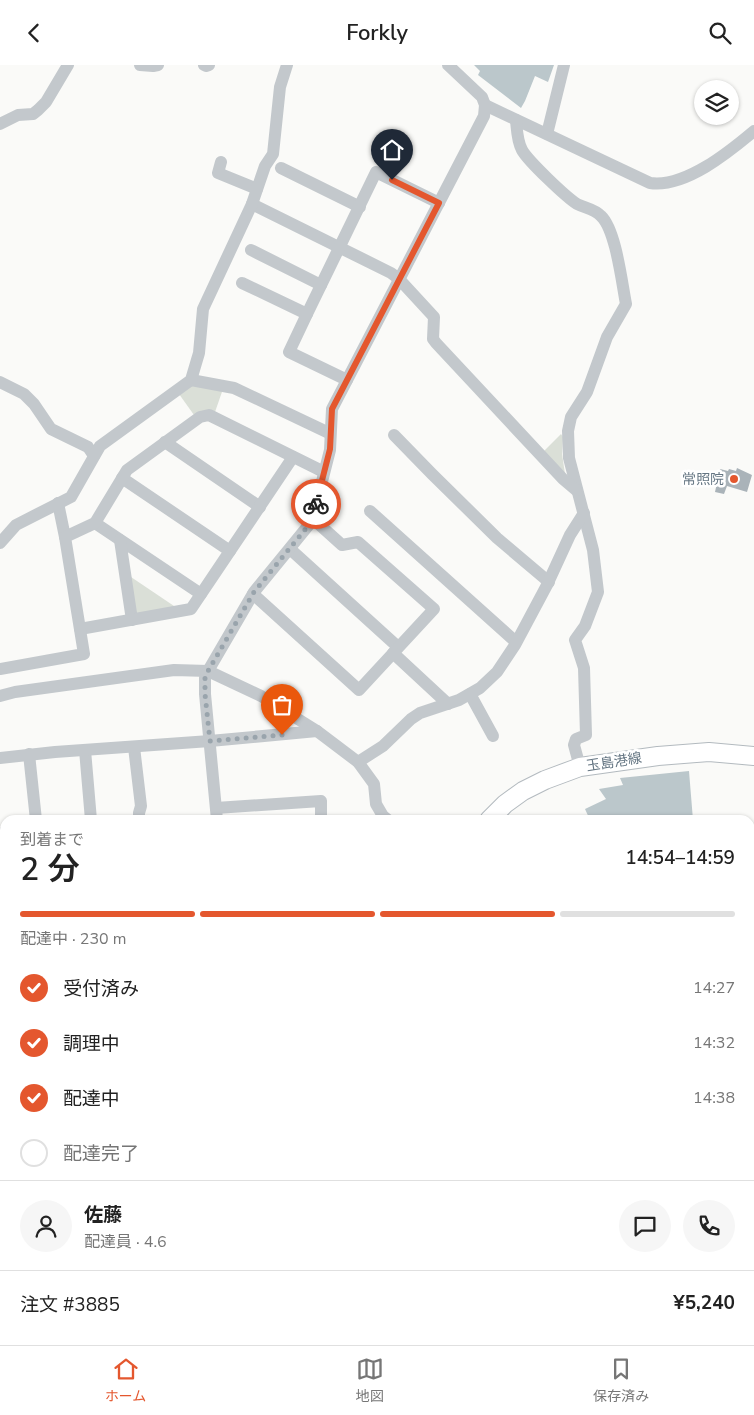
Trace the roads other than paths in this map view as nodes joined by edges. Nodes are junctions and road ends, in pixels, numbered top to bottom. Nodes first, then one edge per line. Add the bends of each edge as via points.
1 (68, 65) edge
2 (140, 65) edge
3 (158, 65) edge
4 (204, 65) edge
5 (209, 65) edge
6 (287, 65) edge
7 (448, 65) edge
8 (564, 65) edge
9 (485, 105) junction
10 (516, 120) junction
11 (0, 124) edge
12 (754, 131) edge
13 (546, 134) junction
14 (222, 162) dead end
15 (281, 169) dead end
16 (257, 189) junction
17 (439, 203) junction
18 (252, 204) junction
19 (360, 207) junction
20 (340, 248) junction
21 (251, 250) dead end
22 (399, 279) junction
23 (242, 283) dead end
24 (321, 285) junction
25 (307, 314) junction
26 (191, 380) junction
27 (346, 380) junction
28 (0, 382) edge
29 (329, 433) junction
30 (394, 435) dead end
31 (165, 442) junction
32 (94, 456) junction
33 (293, 457) junction
34 (324, 472) junction
35 (122, 478) junction
36 (576, 489) junction
37 (58, 503) junction
38 (260, 507) junction
39 (370, 511) dead end
40 (584, 513) junction
41 (312, 518) junction
42 (95, 523) junction
43 (65, 537) junction
44 (120, 540) junction
45 (0, 543) edge
46 (290, 549) junction
47 (230, 551) junction
48 (549, 582) junction
49 (201, 594) junction
50 (253, 594) junction
51 (132, 620) junction
52 (80, 629) junction
53 (516, 642) junction
54 (396, 650) junction
55 (0, 669) edge
56 (208, 671) junction
57 (470, 694) junction
58 (0, 697) edge
59 (448, 704) junction
60 (318, 731) junction
61 (493, 736) dead end
62 (210, 741) junction
63 (134, 747) junction
64 (85, 750) junction
65 (29, 754) junction
66 (754, 756) edge
67 (0, 758) edge
68 (358, 762) junction
69 (580, 767) junction
70 (217, 814) edge
71 (35, 815) edge
72 (91, 815) edge
73 (139, 815) edge
74 (321, 815) edge
75 (382, 815) edge
76 (494, 815) edge

1 - 11 street via 38,110
2 - 3 street
4 - 5 street
6 - 16 street via 280,87 273,154
7 - 9 street via 482,97
8 - 13 street
9 - 10 street
9 - 17 street via 484,116
10 - 13 street
10 - 36 street via 522,151 578,204 601,215 607,224 615,247 626,305 607,337 586,392 571,417 568,445
12 - 13 street via 708,166 661,184 650,183
14 - 16 street via 218,173
15 - 19 street
16 - 18 street
17 - 19 street via 376,172
17 - 22 street
18 - 20 street
18 - 26 street via 203,309 199,353
19 - 20 street
20 - 22 street
20 - 24 street
21 - 24 street
22 - 27 street
22 - 36 street via 434,317 433,339 436,343
23 - 25 street
24 - 25 street
25 - 27 street via 289,352
26 - 29 street via 234,388
26 - 32 street via 100,446
27 - 29 street via 332,409
28 - 32 street via 24,394 51,429 88,447
29 - 34 street via 330,449
30 - 48 street via 497,538
31 - 33 street via 200,417 209,415
31 - 35 street via 126,470
31 - 38 street
32 - 37 street via 71,497
33 - 34 street
33 - 38 street
34 - 41 street
35 - 42 street
35 - 47 street
36 - 40 street
37 - 43 street
37 - 45 street via 16,525
38 - 47 street
39 - 53 street
40 - 48 street via 570,535
40 - 69 street via 598,592 585,625 575,640 584,668 585,693 586,735 576,739 574,745
41 - 46 street
41 - 54 street via 342,545 358,542 434,609
42 - 43 street
42 - 44 street
43 - 52 street
44 - 49 street
44 - 51 street
46 - 50 street
46 - 54 street
47 - 49 street
48 - 53 street
49 - 51 street via 191,609
50 - 54 street via 359,690
50 - 56 street
51 - 52 street
52 - 55 street via 84,654
53 - 57 street via 497,673
54 - 59 street
56 - 58 street via 174,670 15,692
56 - 60 street via 261,696
56 - 62 street via 205,694
57 - 59 street
57 - 61 street
59 - 68 street via 420,713 383,746
60 - 62 street
60 - 68 street
62 - 63 street
62 - 70 street
63 - 64 street
63 - 73 street via 141,806
64 - 65 street
64 - 72 street
65 - 67 street
65 - 71 street
66 - 69 main road, 玉島港線 via 709,752 658,755
68 - 75 street via 374,784 376,804
69 - 76 main road, 玉島港線 via 523,791
70 - 74 street via 321,801

